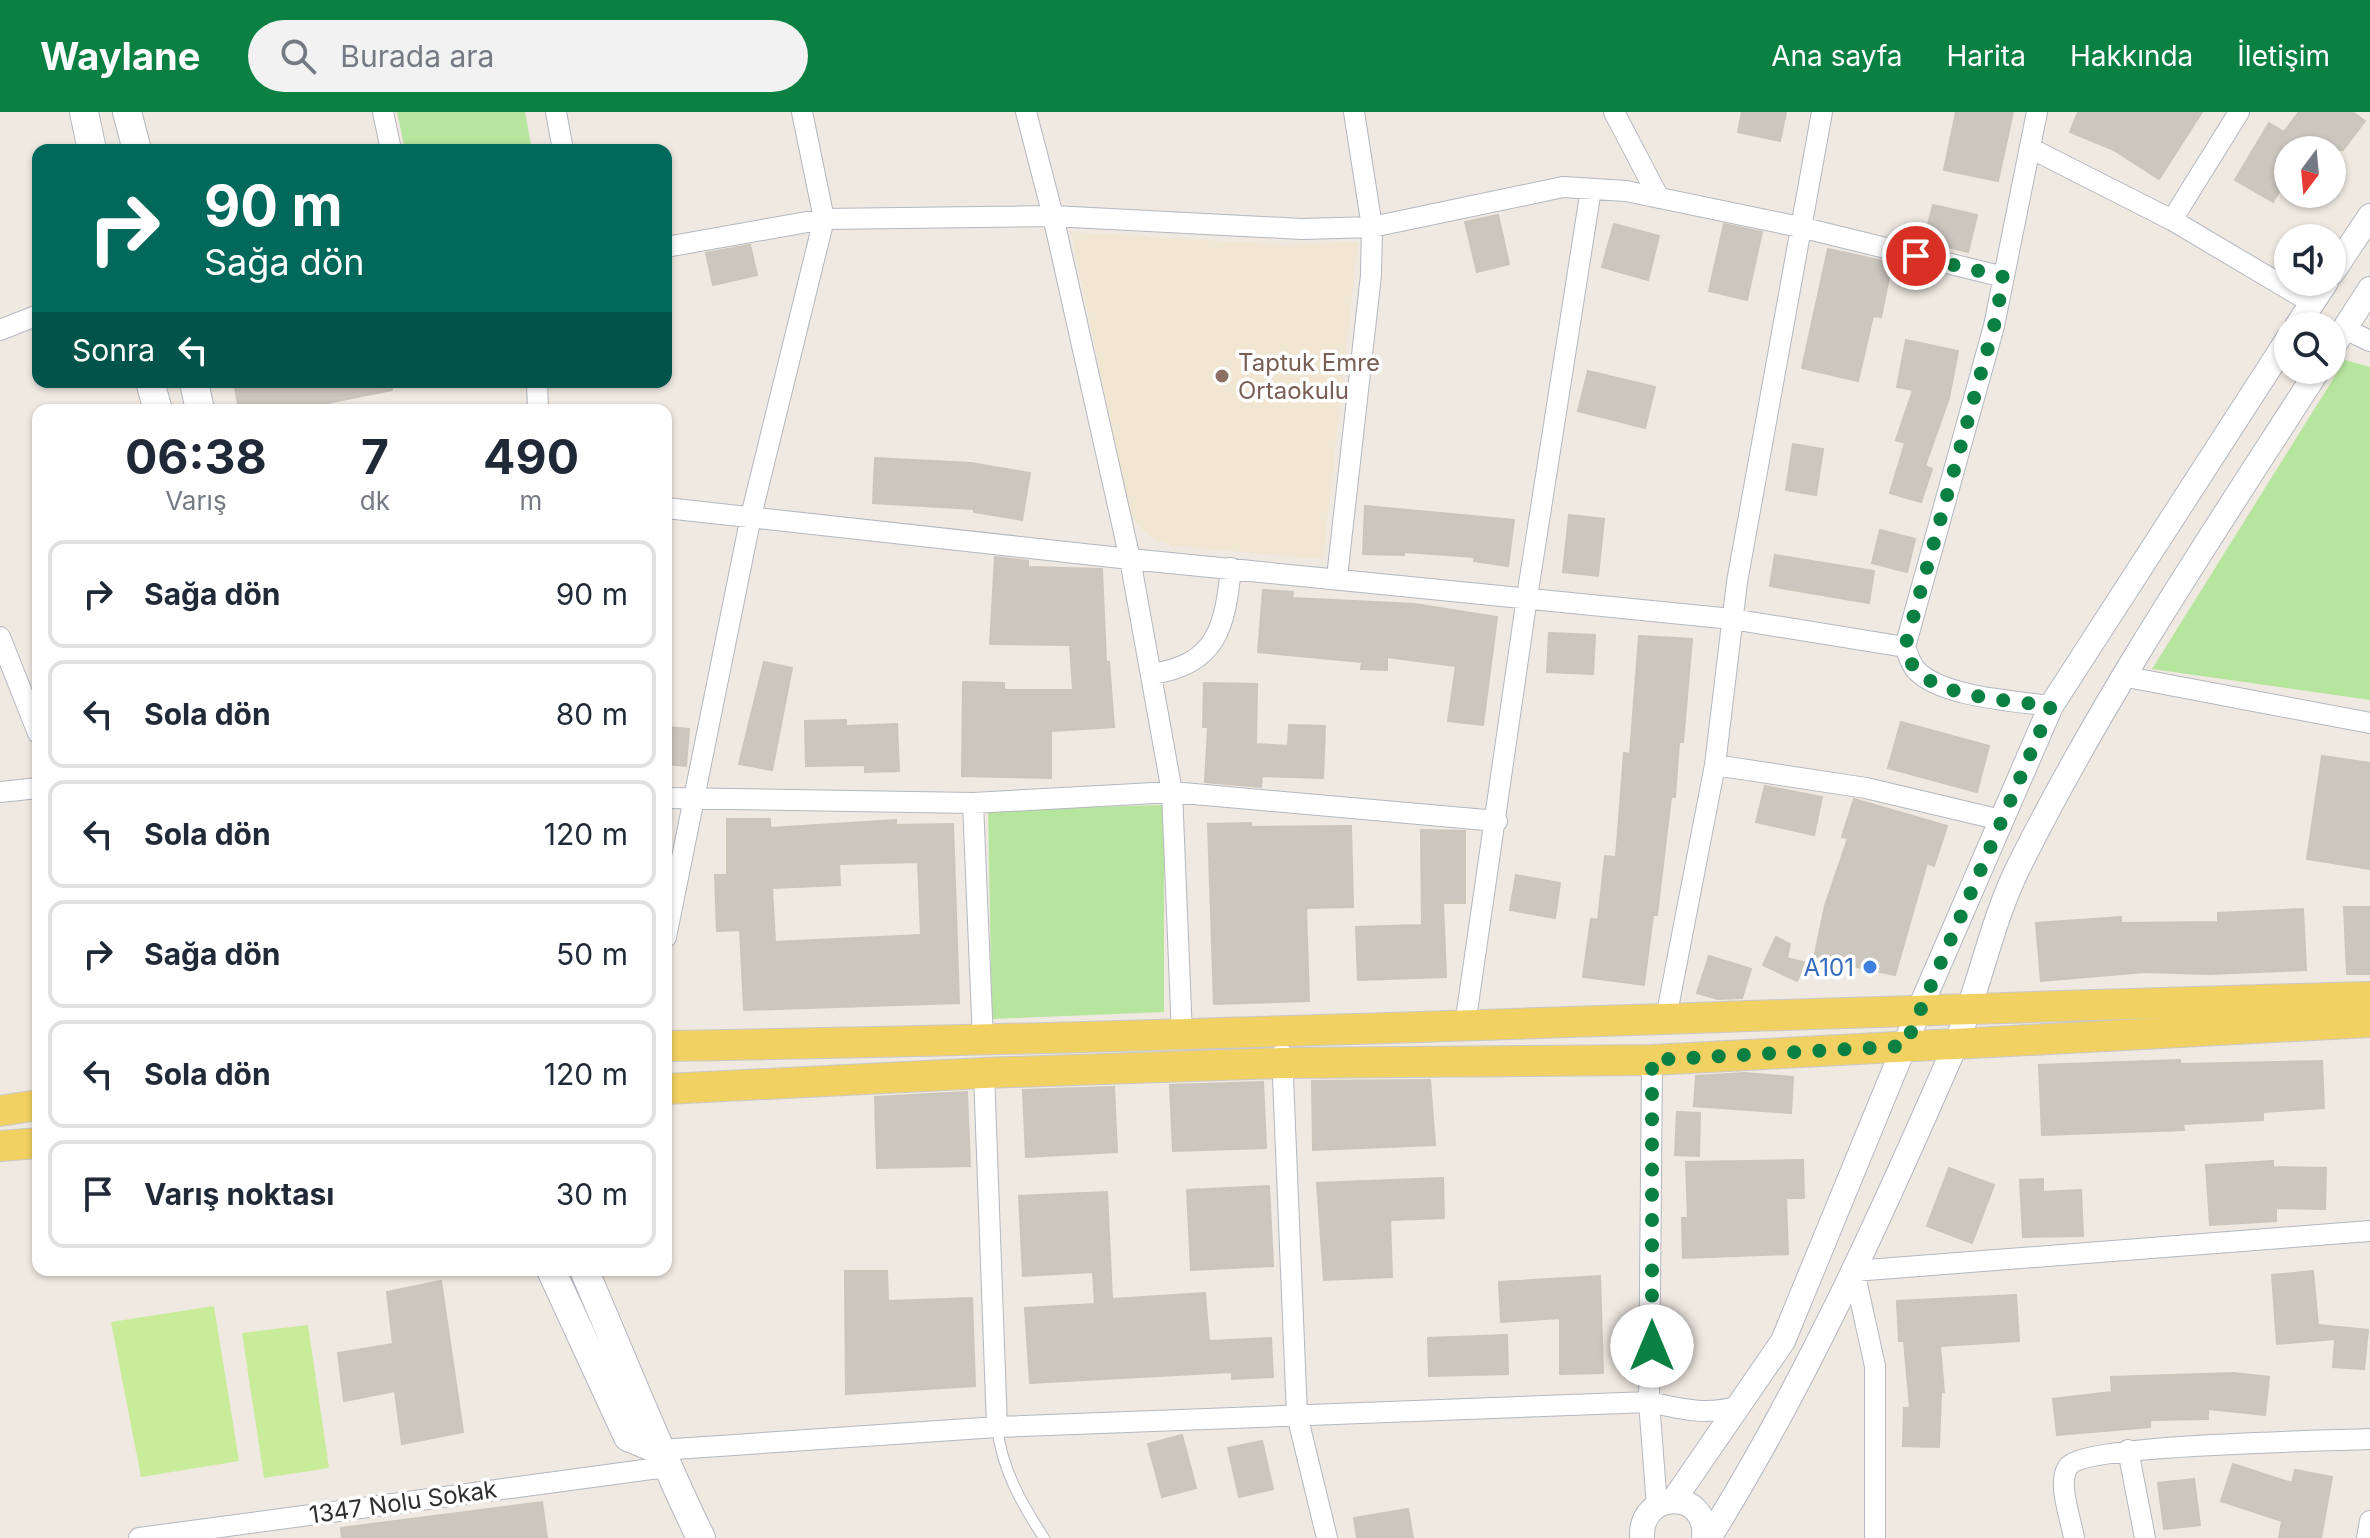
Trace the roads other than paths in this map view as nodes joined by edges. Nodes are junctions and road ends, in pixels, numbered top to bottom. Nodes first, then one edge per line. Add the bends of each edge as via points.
1 (84, 112) edge
2 (127, 112) edge
3 (383, 112) edge
4 (556, 112) edge
5 (802, 112) edge
6 (1026, 112) edge
7 (1354, 112) edge
8 (1614, 112) edge
9 (1822, 112) edge
10 (2037, 112) edge
11 (2239, 112) edge
12 (91, 144) edge
13 (135, 144) edge
14 (390, 144) edge
15 (562, 144) edge
16 (2030, 148) junction
17 (1591, 189) junction
18 (1659, 198) junction
19 (1053, 216) junction
20 (2370, 216) edge
21 (824, 219) junction
22 (2172, 220) junction
23 (1372, 227) junction
24 (1800, 227) junction
25 (672, 246) edge
26 (2346, 252) edge
27 (2004, 277) junction
28 (2370, 289) edge
29 (2317, 296) edge
30 (2312, 303) junction
31 (2306, 312) edge
32 (32, 317) edge
33 (2346, 326) edge
34 (0, 330) edge
35 (2346, 340) edge
36 (2370, 341) edge
37 (2274, 361) edge
38 (2309, 384) edge
39 (672, 509) edge
40 (751, 516) junction
41 (1130, 559) junction
42 (1231, 568) junction
43 (1337, 577) junction
44 (1527, 597) junction
45 (1732, 619) junction
46 (0, 637) edge
47 (1905, 647) junction
48 (1151, 674) junction
49 (2122, 676) junction
50 (2051, 706) junction
51 (32, 718) edge
52 (2370, 723) edge
53 (1715, 765) junction
54 (32, 789) edge
55 (0, 792) edge
56 (1172, 792) junction
57 (672, 799) edge
58 (693, 801) junction
59 (973, 803) junction
60 (2001, 820) junction
61 (1497, 821) junction
62 (672, 907) edge
63 (2370, 997) edge
64 (1971, 1007) junction
65 (1920, 1008) junction
66 (1666, 1018) junction
67 (2370, 1022) edge
68 (1465, 1025) junction
69 (1281, 1032) junction
70 (1182, 1035) junction
71 (983, 1041) junction
72 (1956, 1045) junction
73 (672, 1046) edge
74 (1905, 1046) junction
75 (1652, 1060) junction
76 (1282, 1063) junction
77 (984, 1073) junction
78 (672, 1089) edge
79 (32, 1106) edge
80 (0, 1111) edge
81 (32, 1143) edge
82 (0, 1146) edge
83 (2370, 1231) edge
84 (1854, 1271) junction
85 (554, 1276) edge
86 (587, 1276) edge
87 (1649, 1402) junction
88 (1739, 1406) junction
89 (1297, 1415) junction
90 (997, 1427) junction
91 (2370, 1439) edge
92 (2128, 1450) junction
93 (663, 1459) junction
94 (1654, 1516) edge
95 (2370, 1521) edge
96 (139, 1538) edge
97 (701, 1538) edge
98 (1044, 1538) edge
99 (1327, 1538) edge
100 (1625, 1538) edge
101 (1706, 1538) edge
102 (1875, 1538) edge
103 (2074, 1538) edge
104 (2145, 1538) edge
105 (2367, 1538) edge

1 - 12 main road
2 - 13 main road
3 - 14 street
4 - 15 street
5 - 21 street
6 - 19 street
7 - 23 street
8 - 18 street
9 - 24 street
10 - 16 street
11 - 22 street
16 - 22 street
16 - 27 street
17 - 18 street
17 - 23 street via 1563,187 1504,196
17 - 44 street
18 - 24 street
19 - 21 street
19 - 23 street via 1302,229
19 - 41 street
20 - 26 street
21 - 25 street
21 - 40 street
22 - 30 street
23 - 43 street
24 - 27 street
24 - 45 street
27 - 47 street
28 - 33 street
29 - 30 street
30 - 31 street
32 - 34 street
35 - 36 street
37 - 50 street
38 - 49 street
39 - 40 street
40 - 41 street
40 - 58 street
41 - 42 street
41 - 48 street
42 - 43 street
42 - 48 street via 1220,633 1180,670
43 - 44 street
44 - 45 street
44 - 61 street
45 - 47 street
45 - 53 street
46 - 51 street
47 - 50 street via 1915,669 1934,683
48 - 56 street
49 - 52 street
49 - 64 street via 2018,868
50 - 60 street
53 - 60 street via 1866,788
53 - 66 street
54 - 55 street
56 - 59 street
56 - 61 street
56 - 70 street
57 - 58 street
58 - 59 street
58 - 62 street
59 - 71 street
60 - 65 street
61 - 68 street
63 - 64 main road
64 - 65 main road
64 - 72 street
65 - 66 main road
65 - 74 street
66 - 68 main road
67 - 72 main road
68 - 69 main road
69 - 70 main road
69 - 76 street
70 - 71 main road
71 - 73 main road
72 - 74 main road
72 - 84 street
74 - 75 main road
74 - 88 street via 1783,1341
75 - 76 main road
75 - 87 street
76 - 77 main road
76 - 89 street
77 - 78 main road
77 - 90 street
79 - 80 main road
81 - 82 main road
83 - 84 street
84 - 101 street via 1755,1463
84 - 102 street via 1875,1366
85 - 93 main road via 628,1437
86 - 93 main road
87 - 88 street, 1347 Nolu Sokak via 1715,1414
87 - 89 street, 1347 Nolu Sokak
87 - 94 street
88 - 94 street
89 - 90 street, 1347 Nolu Sokak
89 - 99 street
90 - 93 street, 1347 Nolu Sokak
90 - 98 lane via 1000,1458
91 - 92 street
92 - 103 street via 2068,1466 2063,1483
92 - 104 street
93 - 96 street, 1347 Nolu Sokak
93 - 97 main road
94 - 100 street
94 - 101 street via 1684,1502 1699,1512
95 - 105 street

